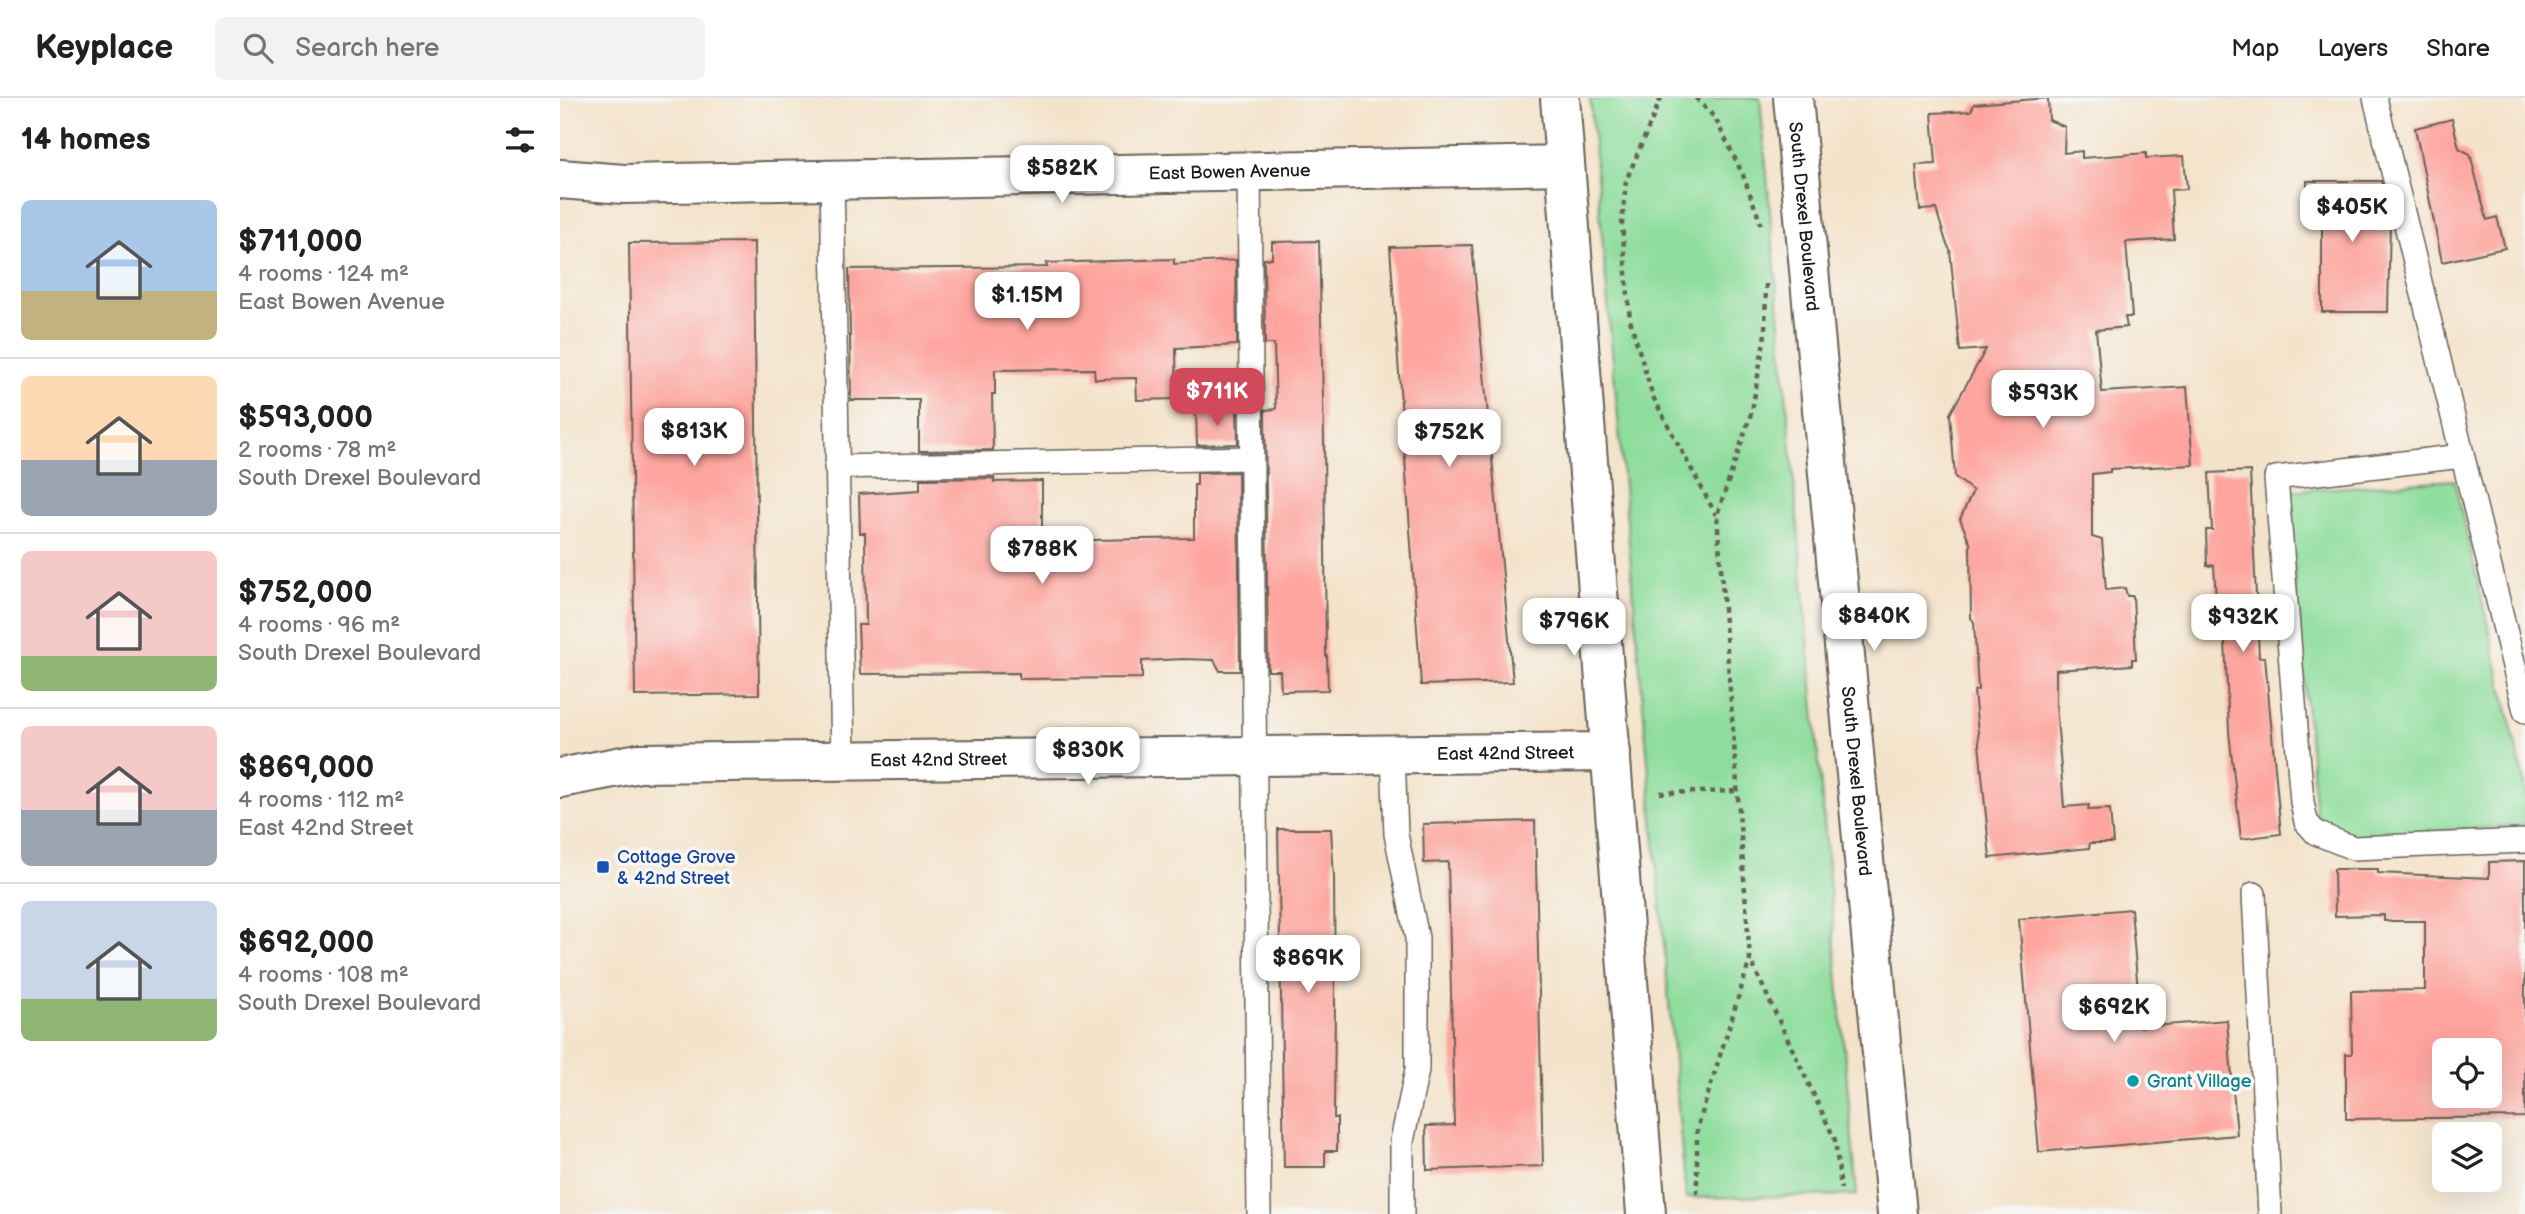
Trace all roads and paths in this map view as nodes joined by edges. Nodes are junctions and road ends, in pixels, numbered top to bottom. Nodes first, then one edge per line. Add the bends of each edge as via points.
1 (1560, 98) edge
2 (1661, 98) edge
3 (1696, 98) edge
4 (1793, 98) edge
5 (2375, 98) edge
6 (1565, 164) junction
7 (1249, 171) junction
8 (560, 179) edge
9 (832, 179) junction
10 (1762, 228) dead end
11 (1766, 282) dead end
12 (2462, 456) junction
13 (1251, 458) junction
14 (836, 467) junction
15 (1717, 515) junction
16 (2525, 711) edge
17 (1611, 752) junction
18 (1392, 754) junction
19 (1254, 756) junction
20 (843, 760) junction
21 (560, 778) edge
22 (1738, 791) junction
23 (1660, 793) dead end
24 (2525, 841) edge
25 (2254, 894) dead end
26 (1750, 959) junction
27 (1841, 1189) dead end
28 (1697, 1194) dead end
29 (1259, 1214) edge
30 (1402, 1214) edge
31 (1646, 1214) edge
32 (1897, 1214) edge
33 (2270, 1214) edge

1 - 6 street
2 - 15 path via 1626,181 1622,223 1630,320 1653,397
3 - 10 path via 1715,118
4 - 32 street, South Drexel Boulevard
5 - 12 lane
6 - 7 street, East Bowen Avenue
6 - 17 street
7 - 9 street, East Bowen Avenue
7 - 13 lane
8 - 9 street, East Bowen Avenue via 624,184
9 - 14 lane
11 - 15 path via 1765,334 1752,411
12 - 16 lane
12 - 24 lane via 2276,478 2302,802 2306,822 2316,833 2353,848
13 - 14 lane
13 - 19 lane
14 - 20 lane
15 - 22 path
17 - 18 street, East 42nd Street
17 - 31 street
18 - 19 street, East 42nd Street
18 - 30 lane via 1396,834 1417,938 1417,1070 1402,1141
19 - 20 street, East 42nd Street
19 - 29 lane
20 - 21 street, East 42nd Street via 639,763
22 - 23 path
22 - 26 path
25 - 33 lane
26 - 27 path via 1835,1140
26 - 28 path via 1697,1129

